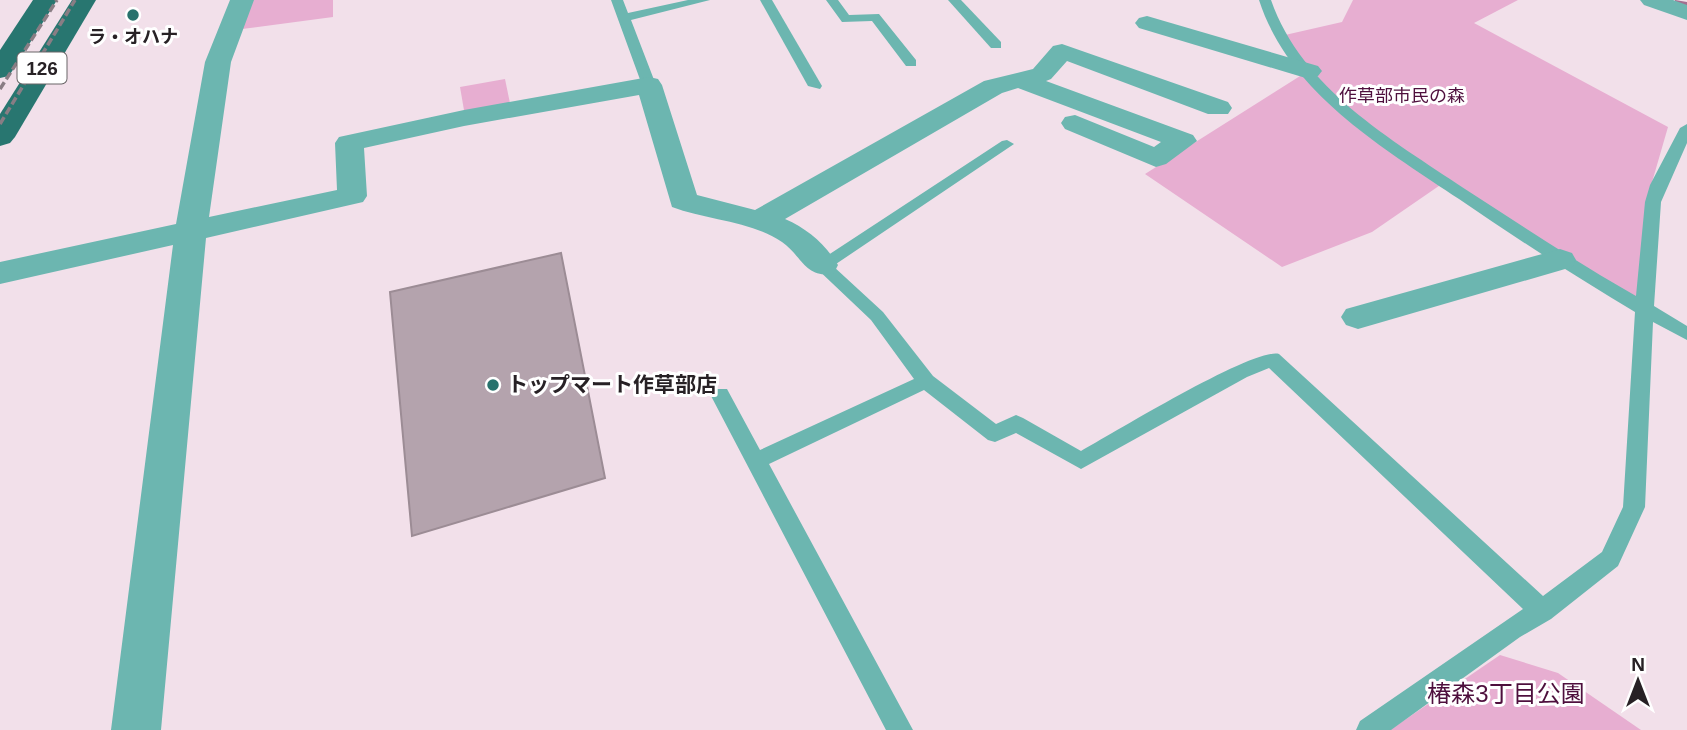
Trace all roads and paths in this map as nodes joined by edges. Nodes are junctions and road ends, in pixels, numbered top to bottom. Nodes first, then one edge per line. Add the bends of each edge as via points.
1 (45, 0) edge
2 (84, 0) edge
3 (242, 0) edge
4 (617, 0) edge
5 (704, 0) edge
6 (766, 0) edge
7 (832, 0) edge
8 (954, 0) edge
9 (1265, 0) edge
10 (1652, 0) edge
11 (1687, 13) edge
12 (624, 18) junction
13 (1147, 23) dead end
14 (996, 45) dead end
15 (911, 64) dead end
16 (0, 70) edge
17 (1309, 71) junction
18 (1019, 80) junction
19 (649, 85) junction
20 (815, 86) dead end
21 (1218, 108) dead end
22 (1075, 123) dead end
23 (1687, 128) edge
24 (0, 137) edge
25 (1007, 144) dead end
26 (762, 219) junction
27 (191, 232) junction
28 (1560, 260) junction
29 (822, 265) junction
30 (0, 273) edge
31 (1644, 312) junction
32 (1358, 317) dead end
33 (1687, 334) edge
34 (926, 381) junction
35 (720, 394) dead end
36 (756, 461) junction
37 (1542, 611) junction
38 (136, 730) edge
39 (900, 730) edge
40 (1369, 730) edge

1 - 16 highway, 126
2 - 24 highway, 126
3 - 27 street via 218,62
4 - 12 lane
5 - 12 lane
6 - 20 lane
7 - 15 lane via 846,19 875,17
8 - 14 lane
9 - 17 lane via 1274,27
10 - 11 street
12 - 19 lane
13 - 17 street
17 - 28 lane via 1317,85 1370,132
18 - 21 street via 1042,74 1062,51
18 - 22 street via 1182,141 1156,159
18 - 26 street via 993,87
19 - 26 street via 683,201
19 - 27 street via 349,143 352,196
23 - 31 lane via 1653,202
25 - 29 lane
26 - 29 street via 791,233
27 - 30 street
27 - 38 street
28 - 31 lane
28 - 32 street
29 - 34 lane via 877,317
31 - 33 lane
31 - 37 lane via 1634,507 1609,559
34 - 36 lane
34 - 37 lane via 995,434 1016,423 1081,461 1240,372 1272,359
35 - 36 lane
36 - 39 lane
37 - 40 lane

